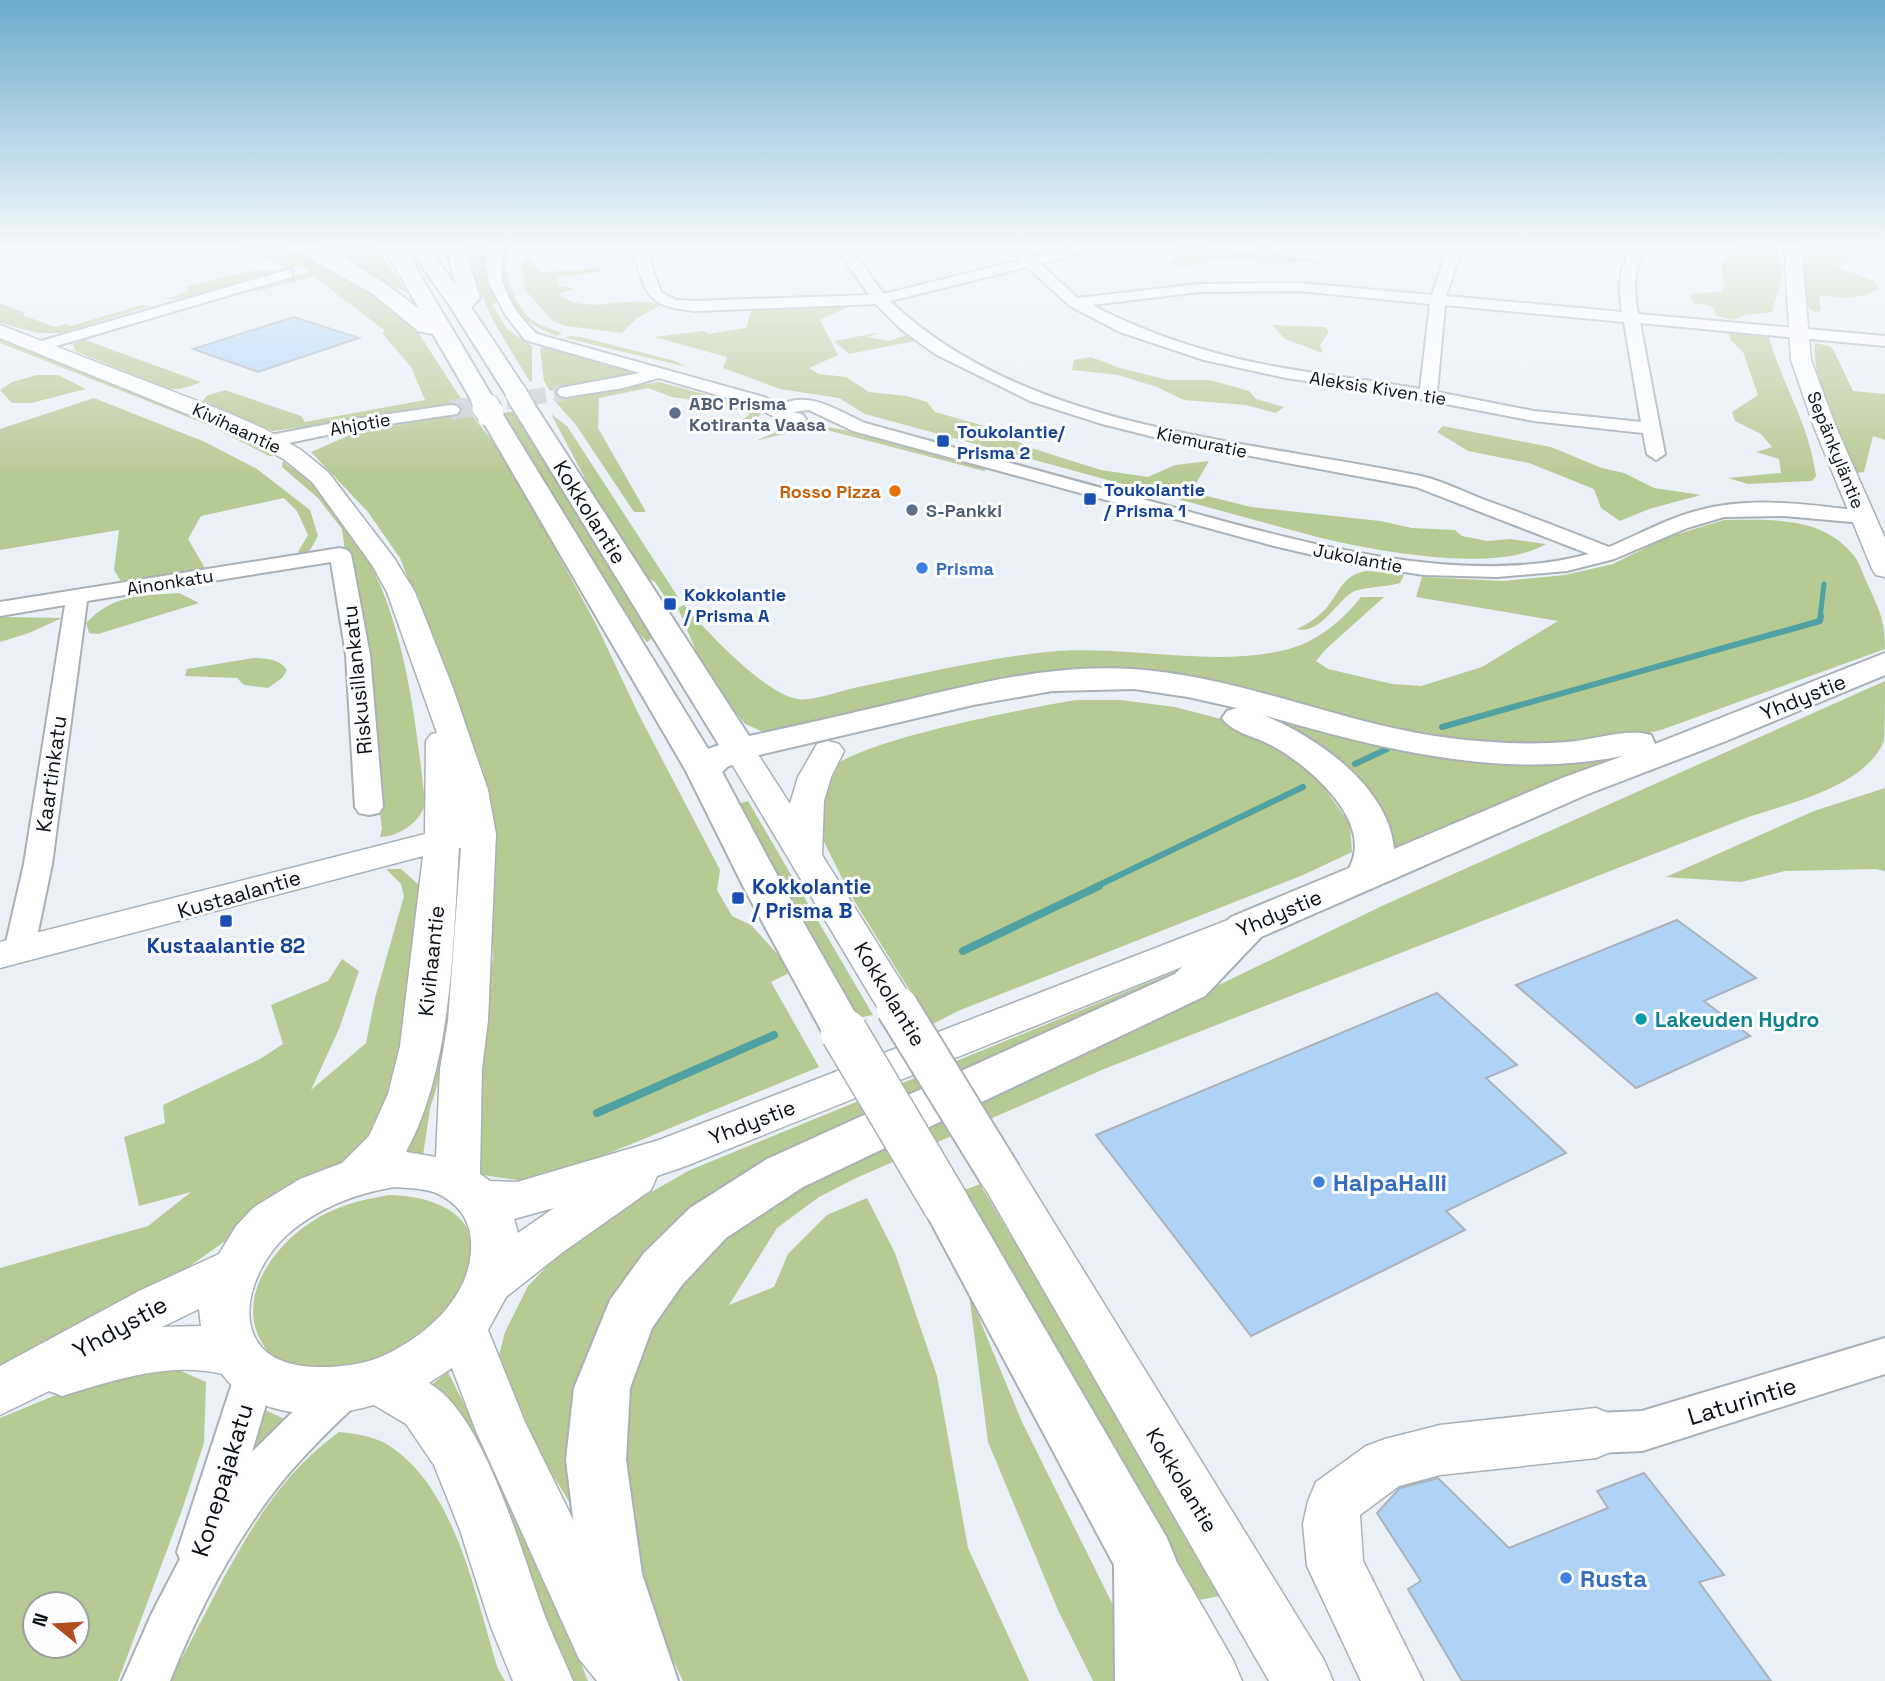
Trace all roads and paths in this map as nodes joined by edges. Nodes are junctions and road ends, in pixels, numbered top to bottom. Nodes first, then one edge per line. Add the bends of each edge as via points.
1 (117, 323) edge
2 (423, 323) edge
3 (439, 323) edge
4 (471, 323) edge
5 (520, 323) edge
6 (904, 323) edge
7 (1115, 323) edge
8 (1436, 323) edge
9 (1630, 323) edge
10 (1697, 323) edge
11 (1797, 323) edge
12 (0, 331) edge
13 (444, 332) junction
14 (1798, 333) junction
15 (1885, 341) edge
16 (40, 346) junction
17 (666, 370) junction
18 (566, 392) tunnel mouth
19 (1428, 395) junction
20 (451, 410) tunnel mouth
21 (811, 410) junction
22 (1652, 429) junction
23 (270, 441) junction
24 (1656, 454) dead end
25 (1863, 517) junction
26 (340, 554) joint
27 (1609, 554) junction
28 (1885, 569) edge
29 (78, 597) junction
30 (0, 609) edge
31 (1885, 663) edge
32 (1714, 734) junction
33 (828, 751) junction
34 (746, 760) junction
35 (704, 771) junction
36 (369, 807) dead end
37 (461, 837) junction
38 (805, 854) junction
39 (1364, 877) junction
40 (1246, 927) junction
41 (9, 953) edge
42 (670, 1154) junction
43 (359, 1174) junction
44 (468, 1191) junction
45 (234, 1269) junction
46 (490, 1282) junction
47 (462, 1327) junction
48 (1885, 1356) edge
49 (245, 1365) junction
50 (361, 1385) junction
51 (4, 1390) edge
52 (1596, 1433) joint
53 (1144, 1560) junction
54 (189, 1587) junction
55 (146, 1681) edge
56 (543, 1681) edge
57 (636, 1681) edge
58 (645, 1681) edge
59 (1148, 1681) edge
60 (1212, 1681) edge
61 (1303, 1681) edge
62 (1393, 1681) edge

1 - 16 street
2 - 13 highway
3 - 13 highway, Kokkolantie
4 - 34 highway, Kokkolantie
5 - 17 street via 531,337
6 - 27 street, Kiemuratie via 941,351 1037,397 1170,436 1421,482
7 - 19 street, Aleksis Kiven tie via 1210,357
8 - 19 street
9 - 22 street
10 - 14 street
11 - 14 main road, Sepänkyläntie
12 - 16 main road, Kivihaantie
13 - 35 highway, Kokkolantie
14 - 15 street
14 - 25 main road, Sepänkyläntie via 1801,360
16 - 23 main road, Kivihaantie
17 - 18 street
17 - 21 street, Jukolantie
17 - 21 street via 783,414
19 - 22 street, Aleksis Kiven tie via 1534,416
20 - 23 street, Ahjotie
21 - 27 street, Jukolantie via 1164,512 1376,564 1497,571 1552,567
22 - 24 street
23 - 37 main road, Kivihaantie via 320,477 401,593 438,688 446,792
25 - 27 street, Jukolantie via 1782,509 1730,511 1687,521
25 - 28 main road, Sepänkyläntie
26 - 29 street, Ainonkatu
26 - 36 street, Riskusillankatu via 358,655
29 - 30 street, Ainonkatu
29 - 41 street, Kaartinkatu via 38,864
31 - 32 highway, Yhdystie
32 - 34 highway via 1668,735 1604,751 1540,756 1480,752 1396,740 1176,683 1092,677 1036,681
32 - 39 highway, Yhdystie via 1576,786
33 - 34 highway
33 - 38 main road via 814,774 804,806
33 - 39 highway via 1028,701 1112,692 1176,700 1270,730 1325,767 1360,806 1370,826 1375,855
34 - 35 highway via 724,774
34 - 38 main road, Kokkolantie
35 - 53 highway, Kokkolantie, bridge via 844,1032 946,1204
37 - 41 main road, Kustaalantie via 371,856 126,926
37 - 43 main road, Kivihaantie via 408,1100 390,1142
37 - 44 main road, Kivihaantie via 468,1021 461,1069
38 - 61 main road, Kokkolantie, bridge
39 - 40 highway, Yhdystie
40 - 42 main road, Yhdystie
40 - 58 highway via 1190,985 785,1173 708,1223 663,1269 629,1318 602,1388 596,1460 611,1574
42 - 44 main road, Yhdystie via 517,1200
42 - 46 main road, Yhdystie
43 - 44 main road via 417,1171
43 - 45 main road via 328,1185 281,1213 250,1243
44 - 46 main road via 489,1210 497,1242
45 - 49 main road via 223,1314
45 - 51 main road, Yhdystie via 156,1306
46 - 47 main road
47 - 50 main road via 425,1359
47 - 57 main road via 502,1431 600,1638
48 - 52 street, Laturintie via 1642,1431
49 - 50 main road via 290,1388 310,1391
49 - 51 main road, Yhdystie via 212,1347 157,1349
49 - 54 street, Konepajakatu
50 - 54 street, Konepajakatu via 303,1428 255,1483
50 - 56 main road via 424,1407 455,1450
52 - 62 main road via 1440,1450 1385,1464 1335,1501 1331,1524 1335,1566
53 - 59 highway
53 - 60 main road, Kokkolantie
54 - 55 street, Konepajakatu

